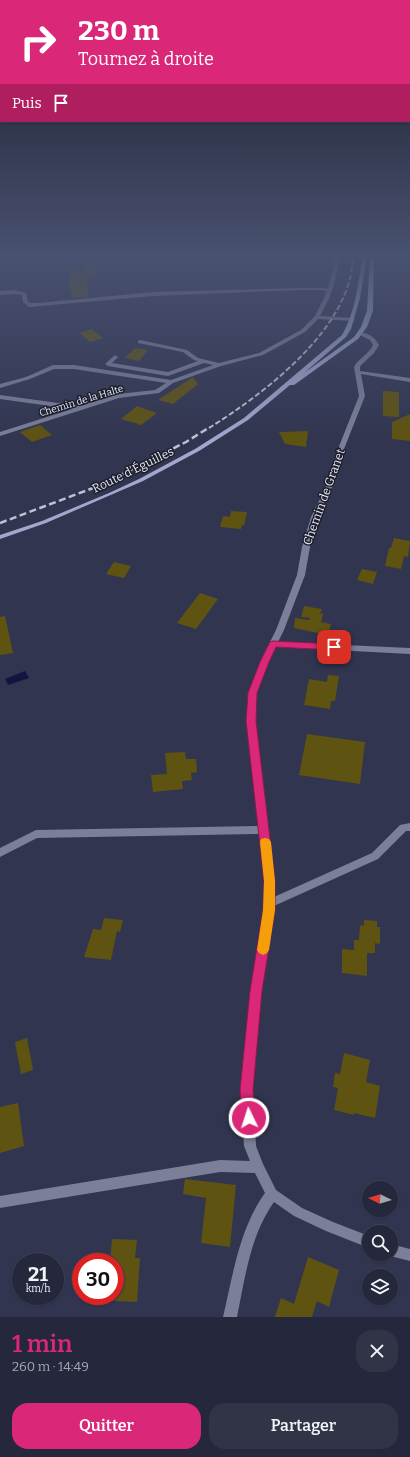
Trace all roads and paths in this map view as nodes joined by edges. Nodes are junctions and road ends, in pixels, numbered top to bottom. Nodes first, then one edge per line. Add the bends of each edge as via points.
1 (353, 316) edge
2 (369, 316) edge
3 (317, 317) joint
4 (352, 320) junction
5 (368, 320) junction
6 (348, 331) junction
7 (360, 333) junction
8 (140, 342) dead end
9 (115, 357) dead end
10 (203, 361) junction
11 (219, 366) junction
12 (358, 372) junction
13 (410, 380) edge
14 (171, 382) junction
15 (0, 386) edge
16 (0, 396) edge
17 (266, 403) junction
18 (83, 409) junction
19 (0, 434) edge
20 (0, 538) edge
21 (273, 644) junction
22 (410, 652) edge
23 (410, 827) edge
24 (264, 830) junction
25 (0, 853) edge
26 (269, 904) junction
27 (258, 1167) junction
28 (272, 1194) junction
29 (0, 1202) edge
30 (362, 1239) edge
31 (398, 1252) edge
32 (410, 1255) edge
33 (230, 1317) edge

1 - 4 street, Route d'Éguilles
2 - 5 street, Route d'Éguilles
3 - 4 street
3 - 11 street, Chemin de la Halte via 303,331 260,354
4 - 5 street
4 - 6 street, Route d'Éguilles
5 - 7 street, Route d'Éguilles
6 - 7 street
6 - 17 street, Route d'Éguilles
7 - 12 street via 375,341 376,345 373,353 358,364
7 - 17 street, Route d'Éguilles
8 - 10 street via 185,351
9 - 10 street via 108,364 168,374
10 - 11 street
11 - 14 street, Chemin de la Halte
12 - 13 street
12 - 21 street, Chemin de Granet via 362,396 339,454 333,479 314,517 301,575
14 - 15 street via 74,367 53,367
14 - 18 street, Chemin de la Halte via 157,392 118,396
16 - 18 street
17 - 20 street, Route d'Éguilles via 221,436 142,480
18 - 19 street, Chemin de la Halte
21 - 22 street
21 - 24 street, Chemin de Granet via 253,693 251,721
23 - 26 street via 403,828 375,856
24 - 25 street via 36,834
24 - 26 street, Chemin de Granet
26 - 27 street, Chemin de Granet via 256,991 247,1090 250,1146
27 - 28 street, Chemin de Granet
27 - 29 street via 220,1166
28 - 30 street, Chemin de Granet via 298,1212
28 - 33 street via 264,1203 248,1242
31 - 32 street

